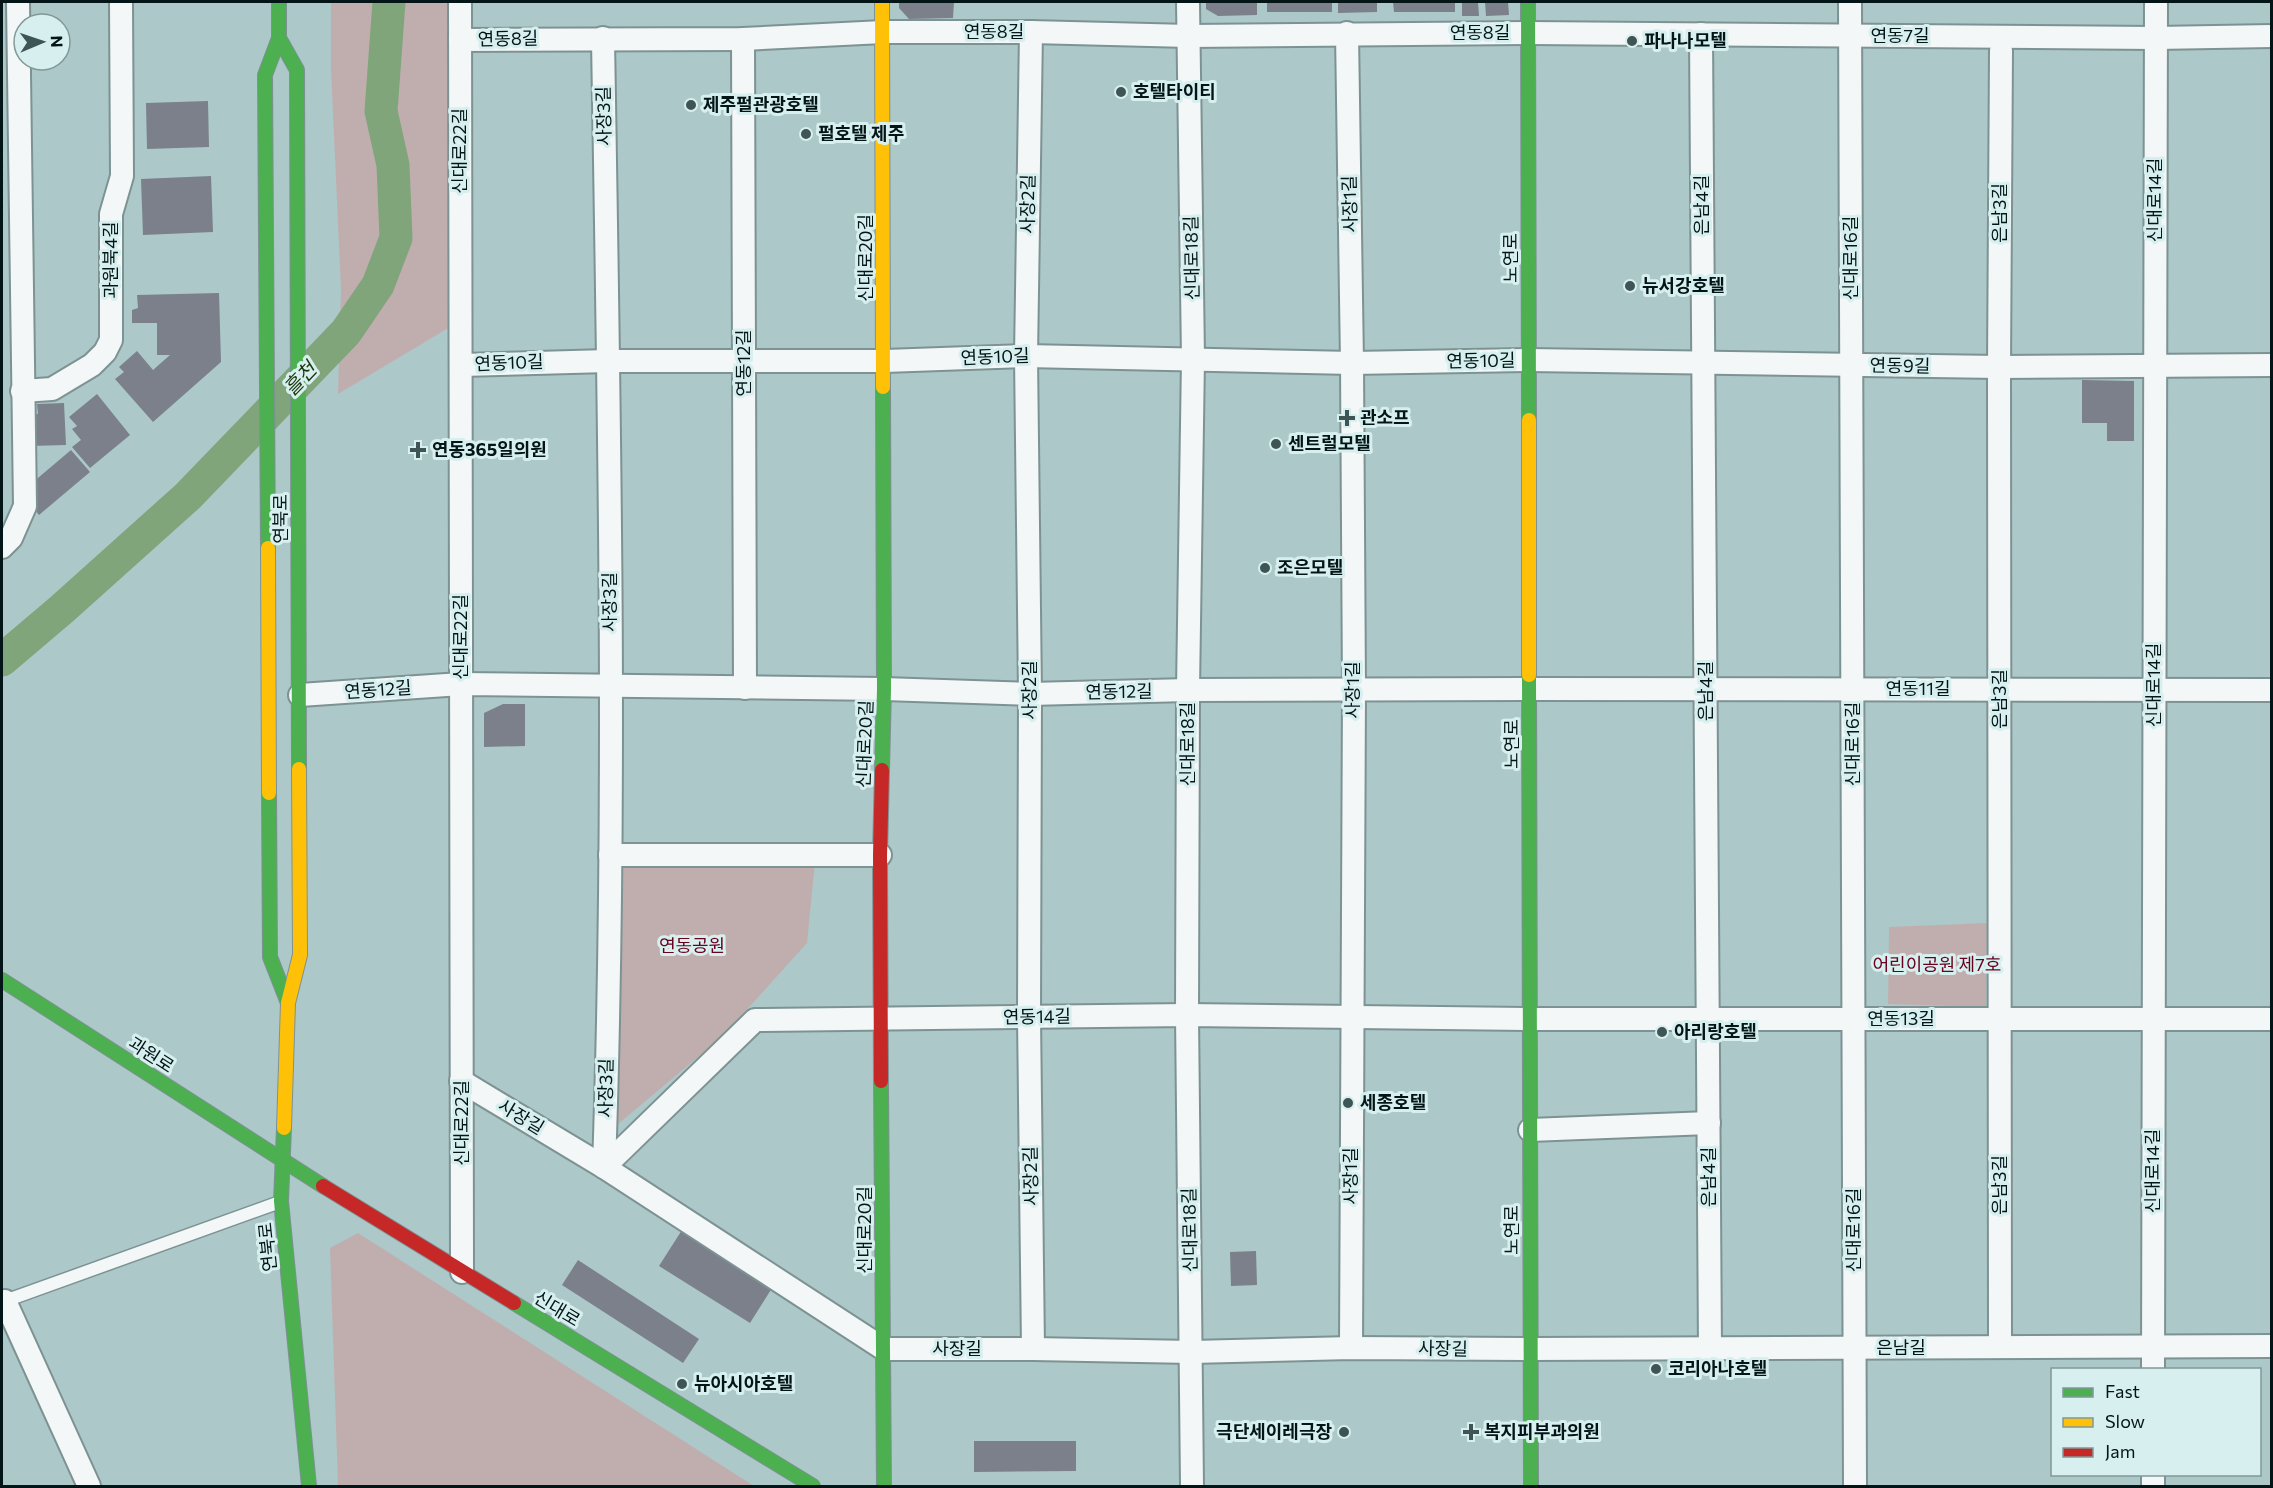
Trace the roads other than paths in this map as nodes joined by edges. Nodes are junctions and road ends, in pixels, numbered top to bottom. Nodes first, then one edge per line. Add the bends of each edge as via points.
1 (18, 2) edge
2 (121, 2) edge
3 (279, 2) edge
4 (460, 2) edge
5 (882, 2) edge
6 (1188, 2) edge
7 (1528, 2) edge
8 (1850, 2) edge
9 (2156, 2) edge
10 (883, 32) junction
11 (1031, 32) junction
12 (1347, 33) junction
13 (1528, 33) junction
14 (1701, 34) junction
15 (1189, 36) junction
16 (1851, 36) junction
17 (2271, 36) edge
18 (279, 38) junction
19 (603, 38) junction
20 (2156, 38) junction
21 (460, 39) junction
22 (743, 39) junction
23 (2001, 51) dead end
24 (11, 213) edge
25 (1026, 356) junction
26 (1193, 358) junction
27 (1529, 360) junction
28 (608, 361) junction
29 (744, 361) junction
30 (885, 361) junction
31 (1352, 363) junction
32 (1703, 363) junction
33 (2271, 364) edge
34 (461, 365) junction
35 (1852, 365) junction
36 (2155, 365) junction
37 (1999, 367) junction
38 (22, 391) junction
39 (6, 543) edge
40 (461, 684) junction
41 (610, 687) junction
42 (745, 688) junction
43 (884, 689) junction
44 (1529, 689) junction
45 (1706, 689) junction
46 (1852, 689) junction
47 (1188, 690) junction
48 (2000, 690) junction
49 (2154, 690) junction
50 (2271, 690) edge
51 (1354, 691) junction
52 (1030, 694) junction
53 (300, 695) junction
54 (610, 855) junction
55 (880, 855) junction
56 (2, 980) edge
57 (288, 1003) junction
58 (1187, 1015) junction
59 (1351, 1016) junction
60 (1029, 1017) junction
61 (1708, 1018) junction
62 (2000, 1018) junction
63 (2271, 1018) edge
64 (882, 1019) junction
65 (1530, 1019) junction
66 (1853, 1019) junction
67 (2154, 1019) junction
68 (461, 1081) junction
69 (1709, 1123) junction
70 (1530, 1130) junction
71 (282, 1161) junction
72 (604, 1167) junction
73 (281, 1202) junction
74 (462, 1272) junction
75 (3, 1302) edge
76 (2271, 1346) edge
77 (2000, 1347) junction
78 (2153, 1347) junction
79 (1033, 1348) junction
80 (1351, 1348) junction
81 (1854, 1348) junction
82 (884, 1349) junction
83 (1531, 1349) junction
84 (1710, 1349) junction
85 (1192, 1352) junction
86 (2153, 1368) edge
87 (89, 1486) edge
88 (309, 1486) edge
89 (813, 1486) edge
90 (884, 1486) edge
91 (1192, 1486) edge
92 (1531, 1486) edge
93 (1855, 1486) edge

1 - 24 street
2 - 38 street, 과원북4길 via 122,176 111,214 111,340 92,365 52,389
3 - 18 main road, 연북로
4 - 21 street, 신대로22길
5 - 10 main road, 신대로20길
6 - 15 street, 신대로18길
7 - 13 main road, 노연로
8 - 16 street, 신대로16길
9 - 20 street, 신대로14길
10 - 11 street, 연동8길
10 - 22 street, 연동8길
10 - 30 main road, 신대로20길
11 - 15 street, 연동8길
11 - 25 street, 사장2길
12 - 13 street, 연동8길
12 - 15 street, 연동8길
12 - 31 street, 사장1길
13 - 14 street, 연동7길
13 - 27 main road, 노연로
14 - 16 street, 연동7길
14 - 32 street, 은남4길
15 - 26 street, 신대로18길
16 - 20 street, 연동7길
16 - 35 street, 신대로16길
17 - 20 street, 연동7길
18 - 53 main road, 연북로 via 297,70
18 - 57 main road, 연북로 via 265,75 270,957
19 - 21 street, 연동8길
19 - 22 street, 연동8길
19 - 28 street, 사장3길
20 - 36 street, 신대로14길
21 - 34 street, 신대로22길
22 - 29 street, 연동12길
23 - 37 street, 은남3길
24 - 38 street
25 - 26 street, 연동10길
25 - 30 street, 연동10길
25 - 52 street, 사장2길
26 - 31 street, 연동10길
26 - 47 street, 신대로18길
27 - 31 street, 연동10길
27 - 32 street, 연동9길
27 - 44 main road, 노연로
28 - 29 street, 연동10길
28 - 34 street, 연동10길
28 - 41 street, 사장3길
29 - 30 street, 연동10길
29 - 42 street, 연동12길
30 - 43 main road, 신대로20길
31 - 51 street, 사장1길
32 - 35 street, 연동9길
32 - 45 street, 은남4길
33 - 36 street, 연동9길
34 - 40 street, 신대로22길
35 - 37 street, 연동9길
35 - 46 street, 신대로16길
36 - 37 street, 연동9길
36 - 49 street, 신대로14길
37 - 48 street, 은남3길
38 - 39 street via 25,506
40 - 41 street, 연동12길
40 - 53 street, 연동12길
40 - 68 street, 신대로22길
41 - 42 street, 연동12길
41 - 54 street, 사장3길
42 - 43 street, 연동12길
43 - 52 street, 연동12길
43 - 55 main road, 신대로20길
44 - 45 street, 연동11길
44 - 51 street, 연동12길
44 - 65 main road, 노연로
45 - 46 street, 연동11길
45 - 61 street, 은남4길
46 - 48 street, 연동11길
46 - 66 street, 신대로16길
47 - 51 street, 연동12길
47 - 52 street, 연동12길
47 - 58 street, 신대로18길
48 - 49 street, 연동11길
48 - 62 street, 은남3길
49 - 50 street, 연동11길
49 - 67 street, 신대로14길
51 - 59 street, 사장1길
52 - 60 street, 사장2길
53 - 57 main road, 연북로 via 300,956
54 - 55 street
54 - 72 street, 사장3길
55 - 64 main road, 신대로20길
56 - 71 main road, 과원로
57 - 71 main road, 연북로
58 - 59 street, 연동14길
58 - 60 street, 연동14길
58 - 85 street, 신대로18길
59 - 65 street, 연동14길
59 - 80 street, 사장1길
60 - 64 street, 연동14길
60 - 79 street, 사장2길
61 - 65 street, 연동13길
61 - 66 street, 연동13길
61 - 69 street, 은남4길
62 - 66 street, 연동13길
62 - 67 street, 연동13길
62 - 77 street, 은남3길
63 - 67 street, 연동13길
64 - 72 street, 연동14길 via 756,1020
64 - 82 main road, 신대로20길
65 - 70 main road, 노연로
66 - 81 street, 신대로16길
67 - 78 street, 신대로14길
68 - 72 street, 사장길
68 - 74 street, 신대로22길
69 - 70 street
69 - 84 street, 은남4길
70 - 83 main road, 노연로
71 - 73 main road, 연북로
71 - 74 main road, 신대로
72 - 82 street, 사장길
73 - 75 lane
73 - 88 main road, 연북로
74 - 89 main road, 신대로
75 - 87 street
76 - 78 street, 은남길
77 - 78 street, 은남길
77 - 81 street, 은남길
78 - 86 street, 신대로14길
79 - 82 street, 사장길
79 - 85 street, 사장길
80 - 83 street, 사장길
80 - 85 street, 사장길
81 - 84 street, 은남길
81 - 93 street, 신대로16길
82 - 90 main road, 신대로20길
83 - 84 street, 은남길
83 - 92 main road, 노연로
85 - 91 street, 신대로18길

